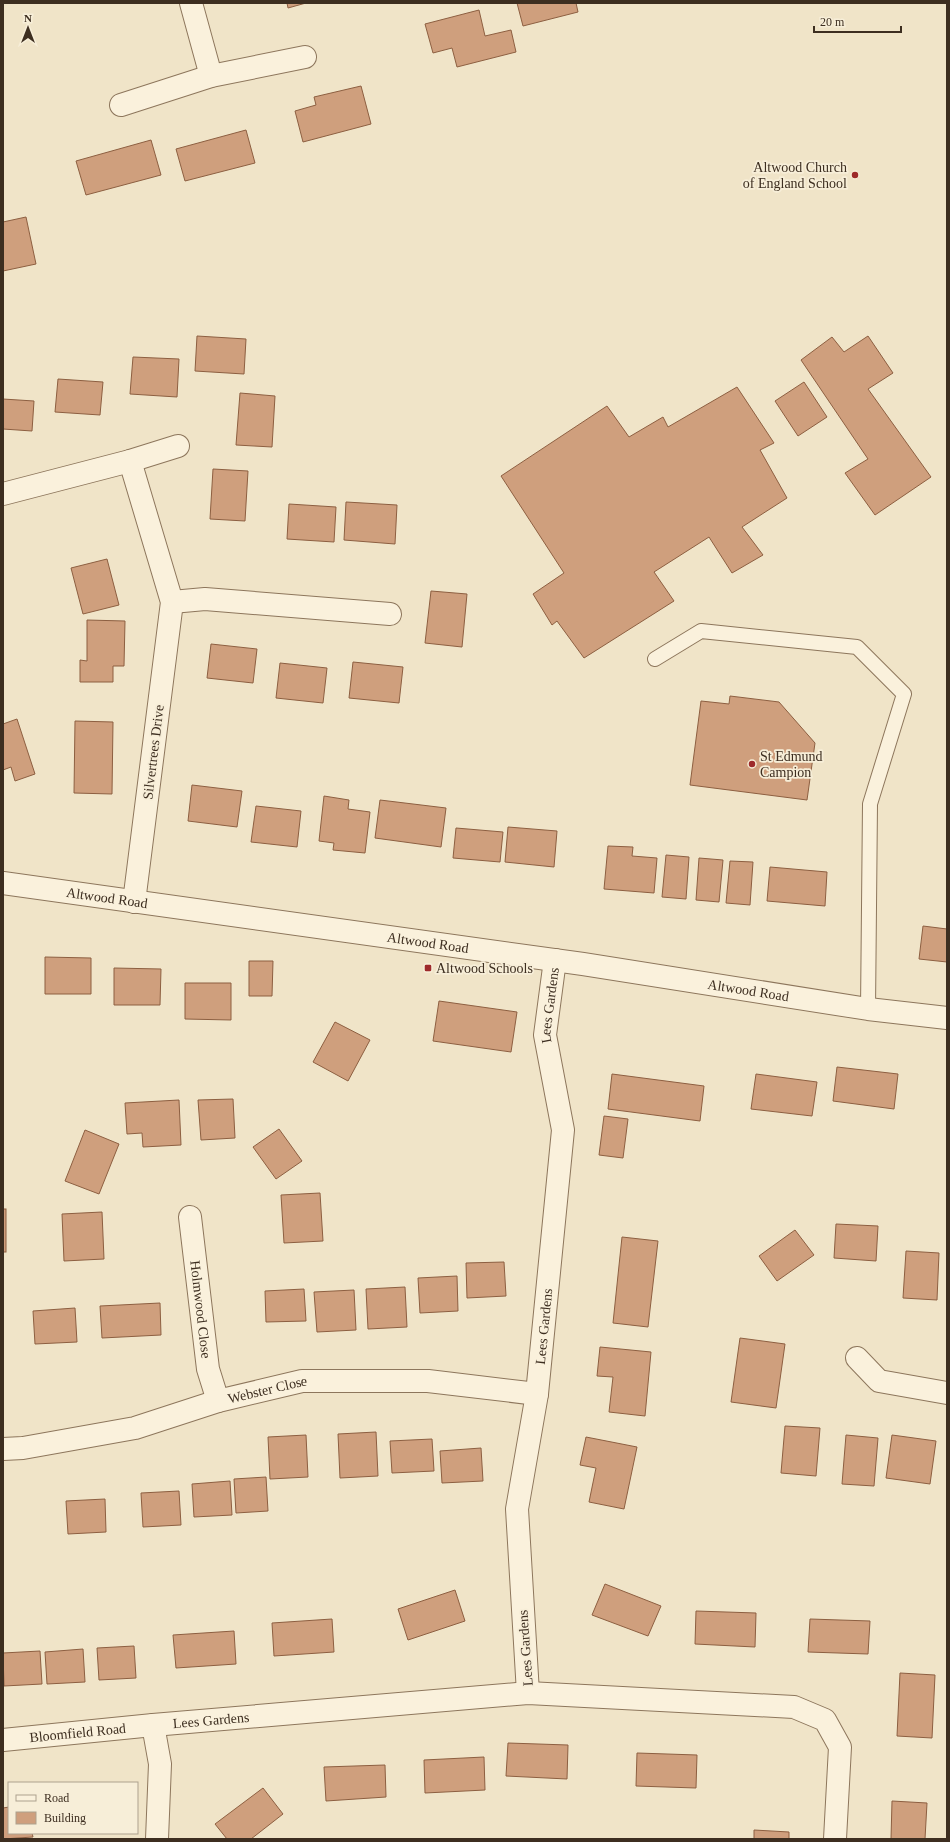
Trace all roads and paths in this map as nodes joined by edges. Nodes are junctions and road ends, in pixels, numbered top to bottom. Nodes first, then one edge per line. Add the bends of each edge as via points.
1 (191, 3) edge
2 (305, 57) dead end
3 (211, 76) junction
4 (121, 106) dead end
5 (178, 446) dead end
6 (130, 462) junction
7 (3, 494) edge
8 (172, 602) junction
9 (390, 614) dead end
10 (655, 659) dead end
11 (3, 883) edge
12 (134, 902) junction
13 (556, 960) junction
14 (868, 1009) junction
15 (947, 1018) edge
16 (190, 1216) dead end
17 (857, 1358) dead end
18 (947, 1393) edge
19 (537, 1394) junction
20 (218, 1401) junction
21 (3, 1449) edge
22 (528, 1694) junction
23 (153, 1725) junction
24 (3, 1740) edge
25 (158, 1839) edge
26 (835, 1839) edge

1 - 3 street
2 - 3 street
3 - 4 street
5 - 6 street
6 - 7 street
6 - 8 street, Silvertrees Drive
8 - 9 street via 205,599
8 - 12 street, Silvertrees Drive
10 - 14 lane via 701,631 857,647 904,694 870,804
11 - 12 street, Altwood Road
12 - 13 street, Altwood Road
13 - 14 street, Altwood Road
13 - 19 street, Lees Gardens via 545,1035 563,1130
14 - 15 street, Altwood Road
16 - 20 street, Holmwood Close via 208,1369
17 - 18 street via 879,1381
19 - 20 street, Webster Close via 428,1381 302,1380
19 - 22 street, Lees Gardens via 517,1509
20 - 21 street, Webster Close via 135,1428 23,1448
22 - 23 street, Lees Gardens
22 - 26 street, Lees Gardens via 794,1706 825,1720 840,1747
23 - 24 street, Bloomfield Road
23 - 25 street, Lees Gardens via 160,1764

